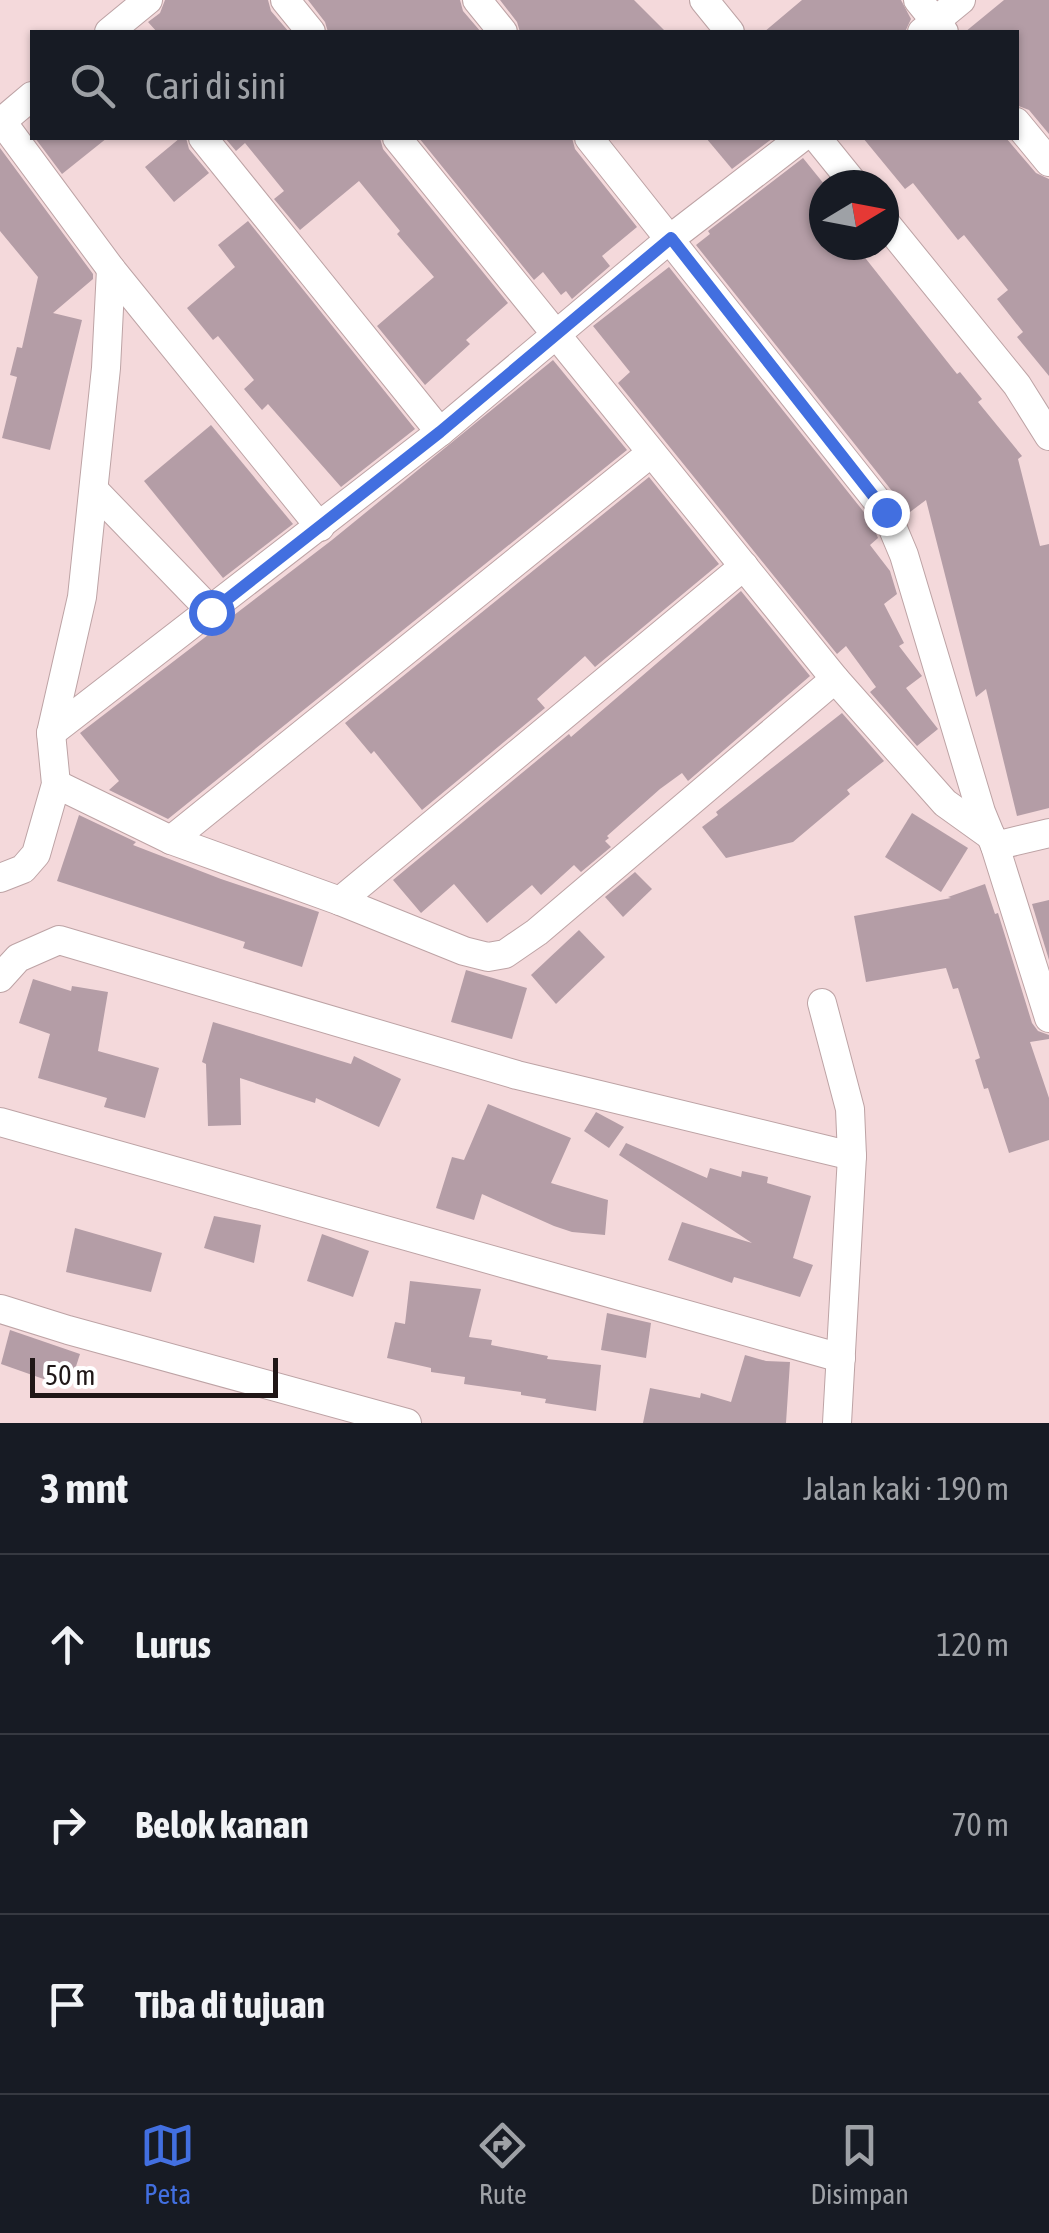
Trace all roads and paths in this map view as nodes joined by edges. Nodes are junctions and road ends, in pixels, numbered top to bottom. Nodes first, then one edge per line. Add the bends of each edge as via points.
1 (148, 0) edge
2 (285, 0) edge
3 (477, 0) edge
4 (704, 0) edge
5 (961, 0) edge
6 (930, 22) edge
7 (113, 30) edge
8 (309, 30) edge
9 (501, 30) edge
10 (728, 30) edge
11 (30, 98) edge
12 (1, 121) edge
13 (1019, 126) edge
14 (205, 140) edge
15 (400, 140) edge
16 (591, 140) edge
17 (797, 140) edge
18 (818, 140) edge
19 (1049, 162) edge
20 (843, 170) edge
21 (671, 238) junction
22 (899, 239) edge
23 (110, 270) junction
24 (557, 332) junction
25 (440, 432) junction
26 (1049, 436) edge
27 (651, 453) junction
28 (94, 490) junction
29 (320, 527) junction
30 (744, 566) junction
31 (211, 612) junction
32 (834, 679) junction
33 (52, 734) junction
34 (56, 784) junction
35 (1049, 833) edge
36 (171, 840) junction
37 (993, 841) junction
38 (0, 878) edge
39 (340, 901) junction
40 (0, 978) edge
41 (822, 1003) dead end
42 (1049, 1018) edge
43 (0, 1122) edge
44 (852, 1156) junction
45 (0, 1305) edge
46 (841, 1358) junction
47 (407, 1423) edge
48 (837, 1423) edge

1 - 7 street
2 - 8 street
3 - 9 street
4 - 10 street
5 - 6 street
11 - 12 street
12 - 23 street
13 - 19 street
14 - 25 street
15 - 24 street
16 - 21 street
17 - 21 street
18 - 20 street
21 - 24 street
21 - 37 street via 886,512
22 - 26 street via 1017,385
23 - 28 street
23 - 29 street
24 - 25 street
24 - 27 street
25 - 29 street
27 - 30 street
27 - 36 street
28 - 31 street
28 - 33 street via 82,597
29 - 31 street
30 - 32 street
30 - 39 street
31 - 33 street
32 - 37 street via 945,803
32 - 39 street via 516,949 488,957 464,952
33 - 34 street
34 - 36 street
34 - 38 street via 36,854
35 - 37 street
36 - 39 street
37 - 42 street
40 - 44 street via 18,958 59,940 517,1075
41 - 44 street via 850,1109
43 - 46 street
44 - 46 street
45 - 47 street via 68,1330
46 - 48 street

